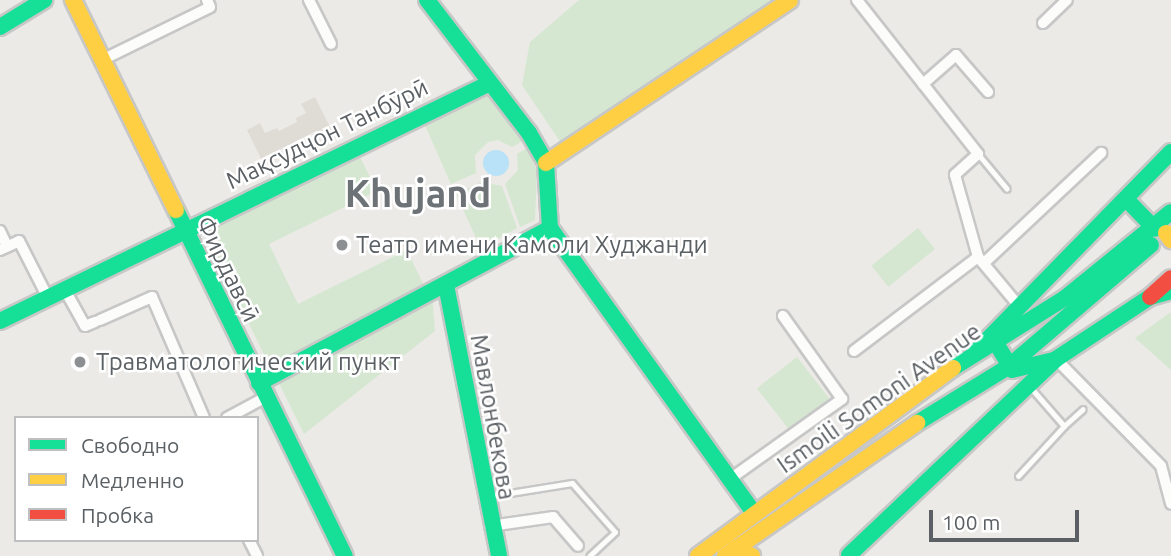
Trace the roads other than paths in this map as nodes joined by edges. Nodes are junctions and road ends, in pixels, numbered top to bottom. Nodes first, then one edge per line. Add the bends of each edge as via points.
1 (44, 0) edge
2 (73, 0) edge
3 (207, 0) edge
4 (309, 0) edge
5 (426, 0) edge
6 (790, 0) edge
7 (857, 0) edge
8 (1067, 0) edge
9 (1043, 23) dead end
10 (0, 27) edge
11 (331, 44) dead end
12 (102, 61) junction
13 (488, 84) junction
14 (923, 84) junction
15 (988, 92) dead end
16 (1171, 152) edge
17 (1101, 153) dead end
18 (978, 154) junction
19 (547, 163) junction
20 (1007, 189) dead end
21 (1127, 200) junction
22 (1171, 212) edge
23 (550, 228) junction
24 (0, 230) edge
25 (183, 230) junction
26 (1166, 232) edge
27 (4, 248) edge
28 (981, 260) junction
29 (1171, 278) edge
30 (446, 285) junction
31 (65, 289) junction
32 (1171, 291) edge
33 (1150, 297) junction
34 (48, 298) junction
35 (1019, 306) junction
36 (783, 316) dead end
37 (0, 321) edge
38 (996, 343) junction
39 (977, 350) junction
40 (853, 351) dead end
41 (1056, 359) junction
42 (1008, 367) junction
43 (1029, 385) junction
44 (262, 390) junction
45 (1083, 409) dead end
46 (203, 416) edge
47 (230, 416) edge
48 (1064, 426) junction
49 (1018, 476) dead end
50 (730, 479) junction
51 (485, 498) junction
52 (1171, 504) edge
53 (754, 513) junction
54 (490, 526) junction
55 (578, 546) dead end
56 (730, 552) edge
57 (848, 555) edge
58 (345, 556) edge
59 (499, 556) edge
60 (589, 556) edge
61 (698, 556) edge
62 (752, 556) edge

1 - 10 main road
2 - 12 main road, Фирдавсӣ
3 - 12 street via 210,6
4 - 11 street
5 - 13 main road
6 - 19 main road
7 - 14 street
8 - 9 street
12 - 25 main road, Фирдавсӣ
13 - 19 main road via 529,132
13 - 25 main road, Мақсудҷон Танбӯрӣ
14 - 15 street via 956,55
14 - 18 street
16 - 21 main road
17 - 28 street
18 - 20 lane
18 - 28 street via 955,175
19 - 23 main road
21 - 26 main road
21 - 35 main road
22 - 26 main road
23 - 30 main road
23 - 50 main road
24 - 27 street
25 - 31 main road, Мақсудҷон Танбӯрӣ
25 - 44 main road, Фирдавсӣ
26 - 38 main road, Ismoili Somoni Avenue
26 - 42 main road, Ismoili Somoni Avenue
27 - 34 street via 19,241
28 - 35 street
28 - 40 street
29 - 33 main road
30 - 44 main road
30 - 51 main road, Мавлонбекова
31 - 34 main road, Мақсудҷон Танбӯрӣ
31 - 46 street via 85,326 152,297
32 - 33 main road
33 - 41 main road
34 - 37 main road, Мақсудҷон Танбӯрӣ
35 - 39 main road
36 - 50 street via 842,399
38 - 39 main road, Ismoili Somoni Avenue
38 - 42 main road
39 - 53 main road, Ismoili Somoni Avenue via 869,434
41 - 42 main road via 1016,370
41 - 43 main road
41 - 52 street via 1161,466
42 - 56 main road, Ismoili Somoni Avenue via 877,448
43 - 48 lane
43 - 57 main road
44 - 47 street
44 - 58 main road, Фирдавсӣ
45 - 48 lane
48 - 49 lane
50 - 53 main road
51 - 54 main road, Мавлонбекова
51 - 60 lane via 572,483 615,532
53 - 61 main road, Ismoili Somoni Avenue
54 - 55 street via 553,517
54 - 59 main road, Мавлонбекова
56 - 62 main road

